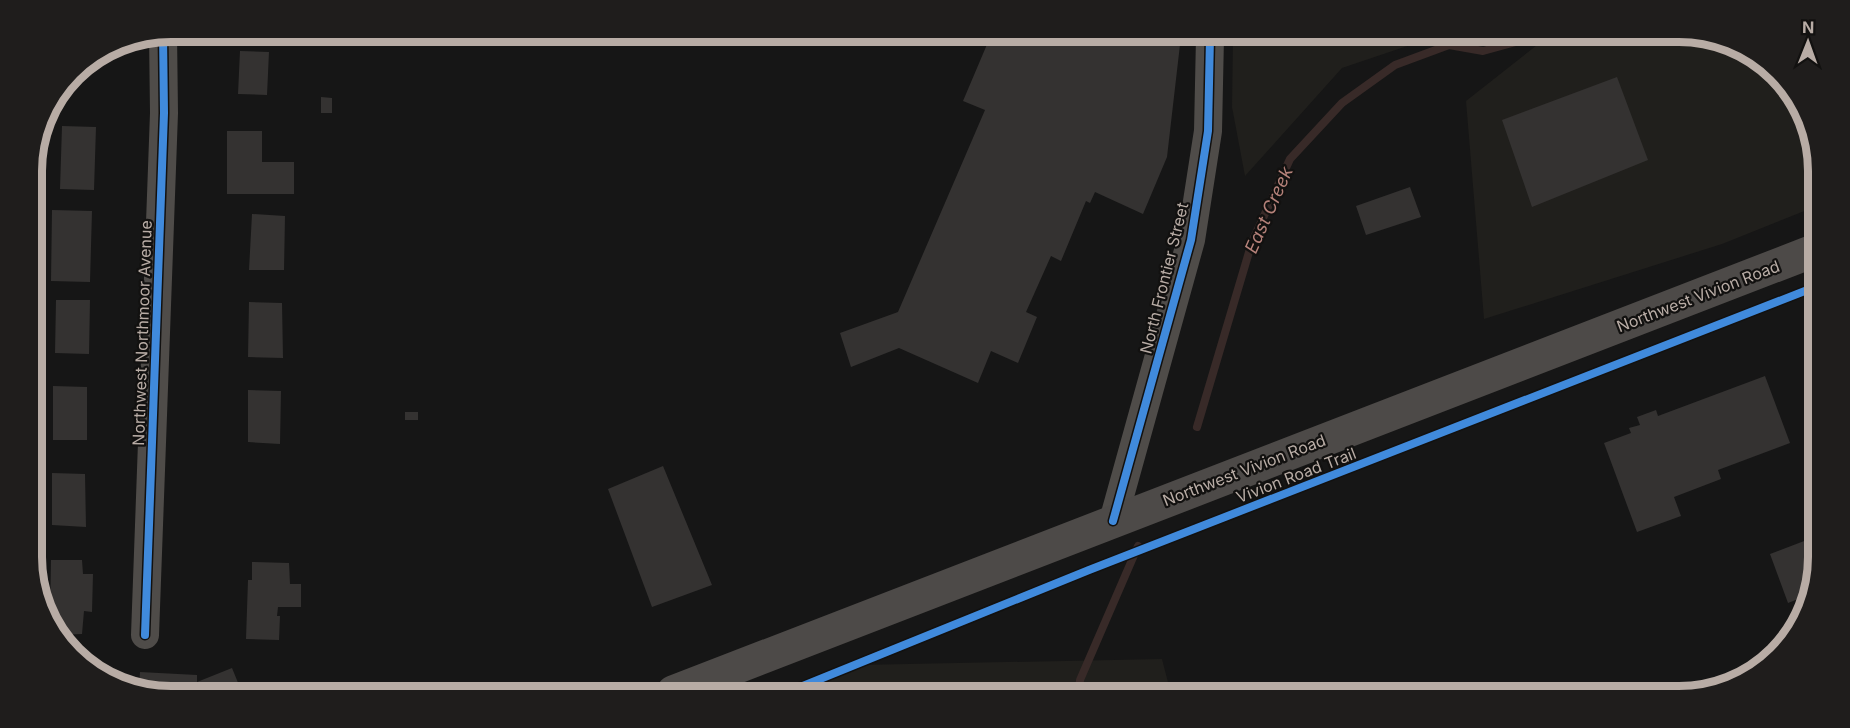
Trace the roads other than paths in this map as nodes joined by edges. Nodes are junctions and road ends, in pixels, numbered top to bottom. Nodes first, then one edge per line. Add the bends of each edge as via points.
1 (163, 42) edge
2 (1210, 42) edge
3 (1808, 253) edge
4 (1113, 521) junction
5 (145, 634) dead end
6 (688, 686) edge

1 - 5 street, Northwest Northmoor Avenue via 164,113
2 - 4 street, North Frontier Street via 1208,131 1191,240
3 - 4 main road, Northwest Vivion Road
4 - 6 main road, Northwest Vivion Road

